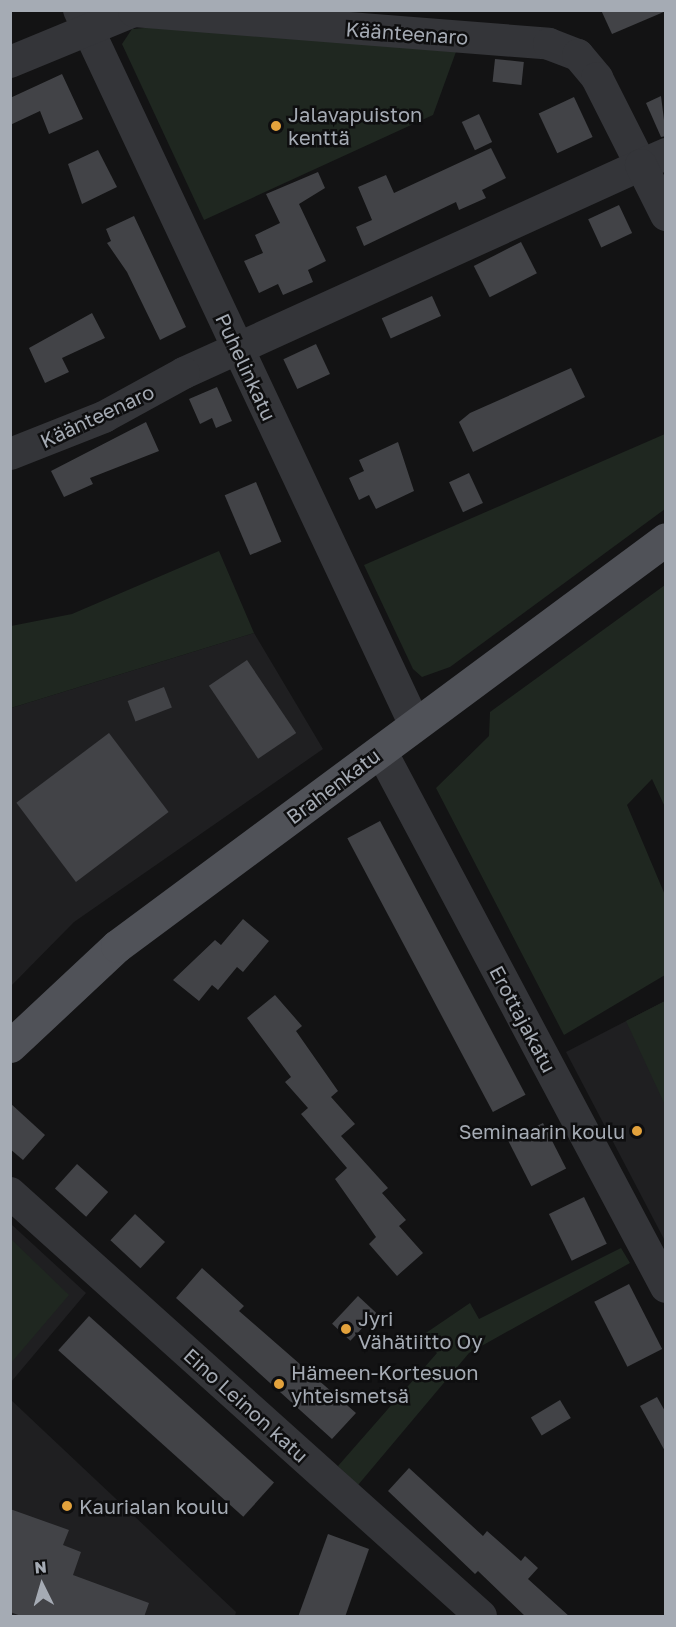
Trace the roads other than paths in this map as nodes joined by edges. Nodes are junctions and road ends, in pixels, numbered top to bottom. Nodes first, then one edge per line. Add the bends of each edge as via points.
1 (83, 18) edge
2 (10, 62) edge
3 (653, 160) edge
4 (666, 215) edge
5 (239, 353) junction
6 (10, 454) edge
7 (666, 539) edge
8 (414, 723) junction
9 (381, 751) junction
10 (10, 1046) edge
11 (10, 1193) edge
12 (666, 1287) edge
13 (481, 1617) edge

1 - 2 street, Käänteenaro
1 - 3 street, Käänteenaro via 156,11 549,44 578,55
1 - 5 street, Puhelinkatu
3 - 4 street, Käänteenaro
3 - 5 street, Käänteenaro
5 - 6 street, Käänteenaro
5 - 8 street, Puhelinkatu
7 - 8 main road, Brahenkatu
8 - 9 main road, Brahenkatu
9 - 10 main road, Brahenkatu via 117,946
9 - 12 street, Erottajakatu
11 - 13 street, Eino Leinon katu

